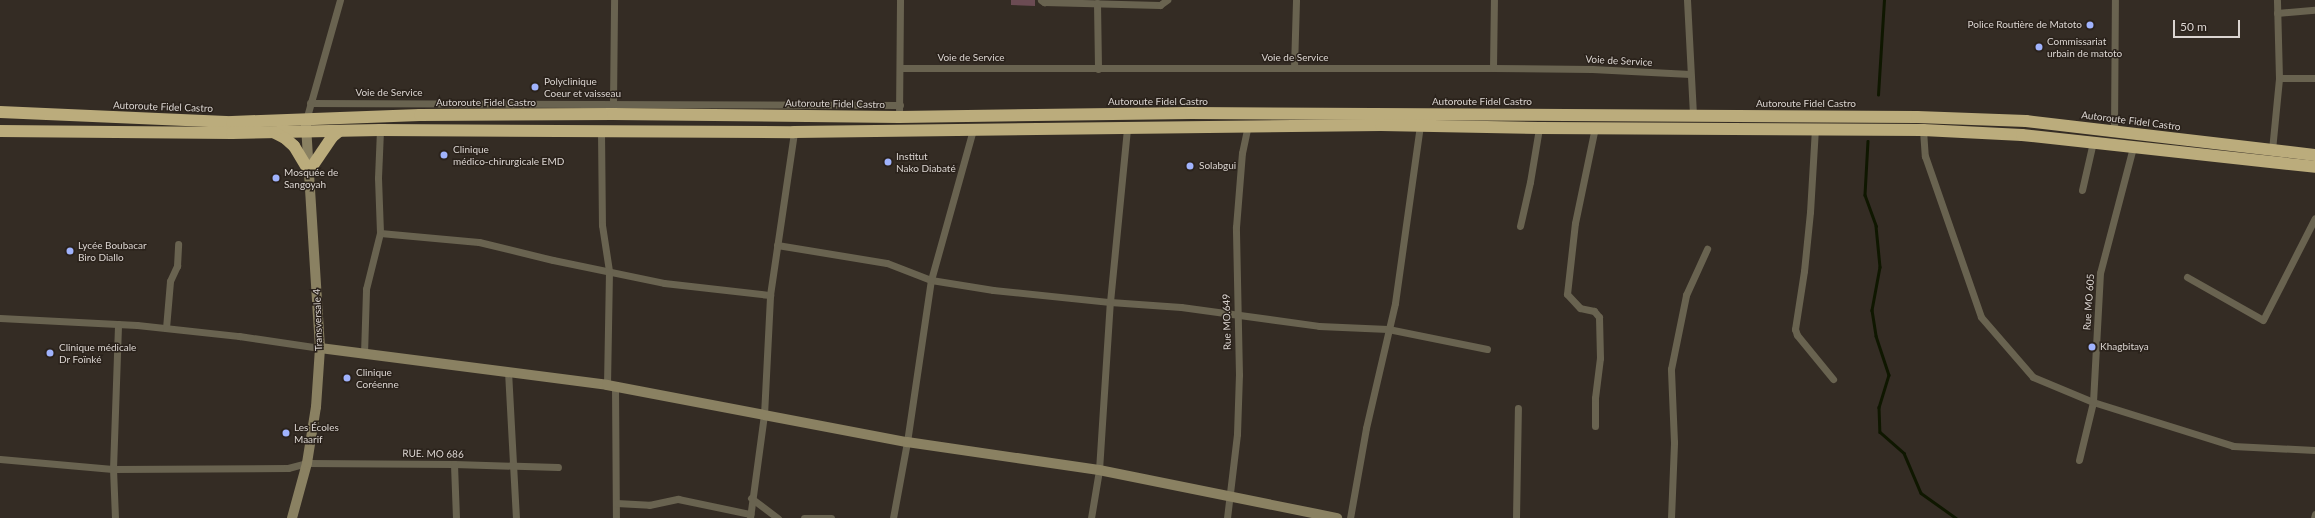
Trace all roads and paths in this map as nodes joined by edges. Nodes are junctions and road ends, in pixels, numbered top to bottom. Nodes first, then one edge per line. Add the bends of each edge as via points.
1 (340, 0) edge
2 (614, 0) edge
3 (900, 0) edge
4 (1041, 0) edge
5 (1167, 0) edge
6 (1296, 0) edge
7 (1494, 0) edge
8 (1687, 0) edge
9 (2115, 0) edge
10 (2277, 0) edge
11 (1097, 3) junction
12 (2315, 10) edge
13 (2277, 13) junction
14 (900, 68) junction
15 (1294, 68) junction
16 (1493, 68) junction
17 (1098, 69) junction
18 (1690, 74) junction
19 (2279, 78) junction
20 (2315, 78) edge
21 (310, 103) junction
22 (613, 104) junction
23 (420, 109) junction
24 (491, 109) junction
25 (679, 109) junction
26 (899, 111) junction
27 (0, 112) edge
28 (1693, 115) junction
29 (306, 120) junction
30 (1248, 125) junction
31 (1420, 126) junction
32 (1595, 127) junction
33 (1127, 128) junction
34 (1539, 128) junction
35 (1815, 128) junction
36 (0, 130) edge
37 (380, 130) junction
38 (973, 130) junction
39 (1923, 130) junction
40 (2114, 131) junction
41 (273, 132) junction
42 (338, 132) junction
43 (601, 132) junction
44 (794, 132) junction
45 (306, 133) junction
46 (2093, 142) junction
47 (2133, 147) junction
48 (2272, 150) junction
49 (2315, 155) edge
50 (2315, 167) edge
51 (310, 171) junction
52 (2082, 190) dead end
53 (2315, 218) edge
54 (1520, 226) dead end
55 (380, 233) junction
56 (178, 244) dead end
57 (777, 245) junction
58 (1707, 249) dead end
59 (609, 271) junction
60 (2187, 277) dead end
61 (931, 280) junction
62 (770, 295) junction
63 (1110, 302) junction
64 (1236, 314) junction
65 (0, 318) edge
66 (118, 324) junction
67 (166, 328) junction
68 (1388, 329) junction
69 (320, 348) junction
70 (1487, 349) dead end
71 (364, 354) junction
72 (508, 371) junction
73 (1833, 380) dead end
74 (611, 386) junction
75 (2093, 402) junction
76 (1518, 408) dead end
77 (764, 415) junction
78 (1595, 426) dead end
79 (908, 442) junction
80 (2315, 450) edge
81 (0, 459) edge
82 (2079, 460) dead end
83 (308, 463) junction
84 (454, 464) junction
85 (512, 467) junction
86 (558, 467) dead end
87 (113, 468) junction
88 (1099, 470) junction
89 (751, 498) junction
90 (1229, 498) junction
91 (616, 503) junction
92 (2315, 514) edge
93 (750, 516) edge
94 (115, 518) edge
95 (292, 518) edge
96 (456, 518) edge
97 (516, 518) edge
98 (616, 518) edge
99 (778, 518) edge
100 (804, 518) edge
101 (831, 518) edge
102 (893, 518) edge
103 (1091, 518) edge
104 (1227, 518) edge
105 (1337, 518) edge
106 (1350, 518) edge
107 (1516, 518) edge
108 (1671, 518) edge
109 (2314, 518) edge

1 - 21 street
2 - 22 street
3 - 14 street
4 - 11 street
5 - 11 street via 1160,5
6 - 15 street
7 - 16 street
8 - 18 street
9 - 40 street
10 - 13 street
11 - 17 street
12 - 13 street
13 - 19 street
14 - 17 street, Voie de Service
14 - 26 street
15 - 16 street, Voie de Service
15 - 17 street, Voie de Service
16 - 18 street, Voie de Service via 1592,69
18 - 28 street
19 - 20 street
19 - 48 street
21 - 23 street, Voie de Service
21 - 29 street
22 - 24 street
22 - 25 street
23 - 24 highway, Autoroute Fidel Castro
23 - 29 highway, Autoroute Fidel Castro
24 - 25 highway, Autoroute Fidel Castro
25 - 26 highway, Autoroute Fidel Castro
26 - 28 highway, Autoroute Fidel Castro
27 - 29 highway, Autoroute Fidel Castro via 232,122
28 - 40 highway, Autoroute Fidel Castro via 1984,119
29 - 45 street, Transversale 4
30 - 31 highway
30 - 33 highway
30 - 64 street, Rue MO.649 via 1242,153 1236,227
31 - 34 highway
31 - 68 street via 1395,303
32 - 34 highway
32 - 35 highway
32 - 78 street via 1575,223 1567,294 1580,308 1594,311 1599,317 1600,358 1595,398
33 - 38 highway
33 - 63 street
34 - 54 street
35 - 39 highway
35 - 73 street via 1810,212 1795,329
36 - 41 highway
37 - 42 highway
37 - 43 highway
37 - 55 street
38 - 44 highway
38 - 61 street
39 - 46 highway via 1991,132
39 - 75 street via 1925,156 1981,317 2033,377
40 - 48 highway, Autoroute Fidel Castro
41 - 45 highway
41 - 51 highway via 294,146
42 - 45 highway
42 - 51 highway
43 - 44 highway
43 - 59 street via 602,225
44 - 57 street
45 - 51 street, Transversale 4
46 - 47 highway
46 - 52 street
47 - 50 highway
47 - 75 street, Rue MO 605 via 2100,273
48 - 49 highway, Autoroute Fidel Castro
51 - 69 street, Transversale 4
53 - 60 street via 2263,320
55 - 59 street via 479,242
55 - 71 street via 366,289
56 - 67 street via 177,266 170,281
57 - 61 street via 887,262
57 - 62 street
58 - 108 street via 1686,295 1671,369 1674,442
59 - 62 street via 664,283
59 - 74 street
61 - 63 street via 993,290
61 - 79 street
62 - 77 street
63 - 64 street
63 - 88 street
64 - 68 street via 1319,326
64 - 90 street, Rue MO.649 via 1239,375 1237,434
65 - 66 street
66 - 67 street
66 - 87 street
67 - 69 street
68 - 70 street
68 - 106 street via 1366,428
69 - 71 street
69 - 83 street, Transversale 4 via 316,407
71 - 72 street
72 - 74 street
72 - 85 street
74 - 77 street
74 - 91 street
75 - 80 street via 2233,446
75 - 82 street, Rue MO 605
76 - 107 street
77 - 79 street
77 - 89 street
79 - 88 street
79 - 102 street
81 - 87 street, RUE. MO 686
83 - 84 street, RUE. MO 686
83 - 87 street, RUE. MO 686 via 288,468
83 - 95 street, Transversale 4
84 - 85 street, RUE. MO 686
84 - 96 street
85 - 86 street, RUE. MO 686
85 - 97 street
87 - 94 street
88 - 90 street
88 - 103 street
89 - 93 street
89 - 99 street
90 - 104 street, Rue MO.649
90 - 105 street
91 - 93 street via 649,505 678,499
91 - 98 street
92 - 109 street
100 - 101 street

